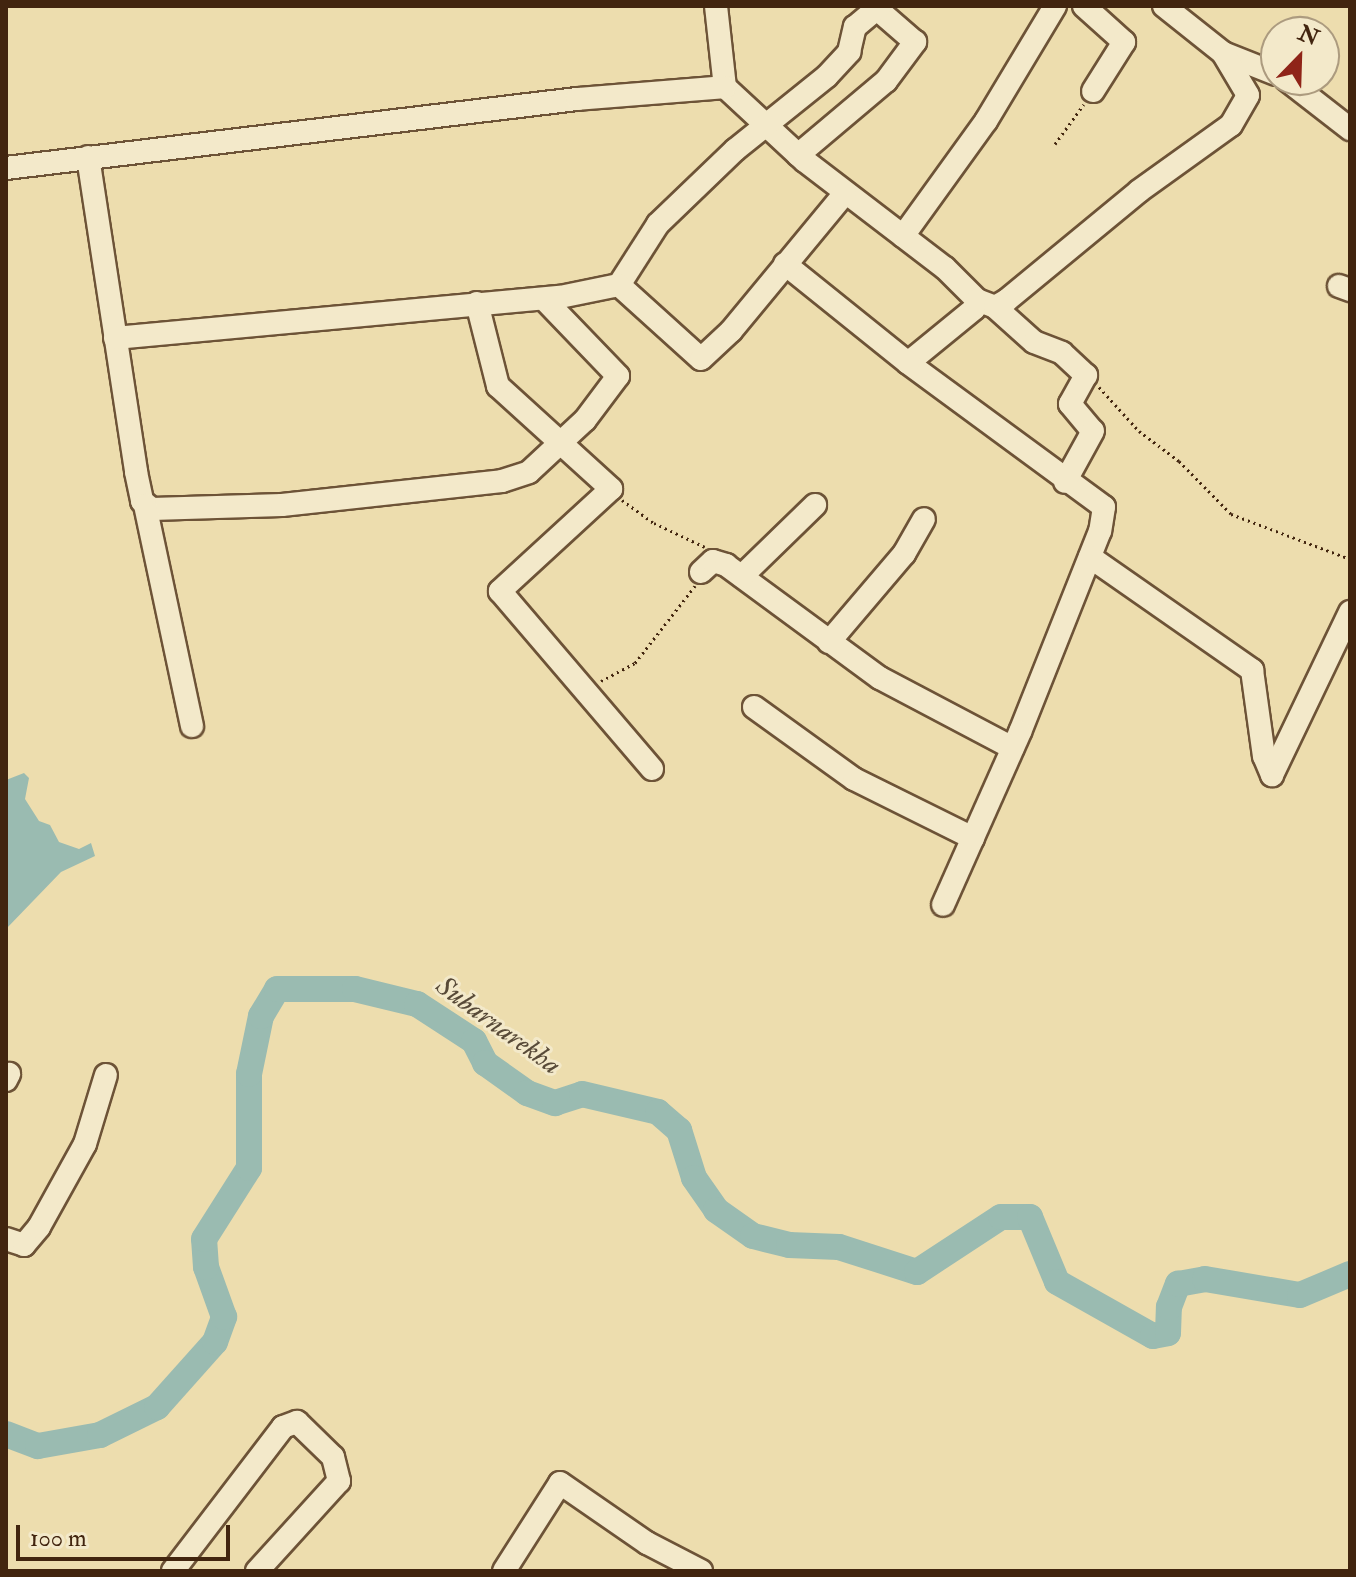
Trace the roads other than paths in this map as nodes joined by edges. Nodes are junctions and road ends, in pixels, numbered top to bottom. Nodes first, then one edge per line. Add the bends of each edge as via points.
1 (716, 6) edge
2 (1055, 6) edge
3 (1084, 6) edge
4 (1164, 6) edge
5 (878, 7) edge
6 (1223, 53) junction
7 (1260, 68) edge
8 (725, 87) junction
9 (1093, 91) road end
10 (1308, 96) edge
11 (767, 128) junction
12 (1350, 129) edge
13 (798, 155) junction
14 (88, 157) junction
15 (6, 168) edge
16 (845, 193) junction
17 (903, 236) junction
18 (785, 264) junction
19 (619, 285) junction
20 (544, 299) junction
21 (477, 303) junction
22 (986, 303) junction
23 (115, 338) junction
24 (908, 363) junction
25 (558, 443) junction
26 (1065, 482) junction
27 (145, 505) junction
28 (815, 505) dead end
29 (924, 519) dead end
30 (1090, 557) junction
31 (709, 567) road end
32 (742, 576) junction
33 (1350, 612) edge
34 (829, 642) junction
35 (754, 707) dead end
36 (192, 726) dead end
37 (1013, 748) junction
38 (652, 769) dead end
39 (973, 838) junction
40 (943, 905) dead end
41 (106, 1075) dead end
42 (6, 1239) edge
43 (173, 1571) edge
44 (257, 1571) edge
45 (504, 1571) edge
46 (701, 1571) edge

1 - 8 street
2 - 17 street via 986,121
3 - 9 street via 1124,42
4 - 6 street
5 - 11 street via 855,27 846,56
5 - 13 street via 915,42 886,81
6 - 7 street
6 - 22 street via 1248,95 1238,117
8 - 11 street
8 - 14 street via 577,99
10 - 12 street
11 - 13 street
11 - 19 street via 658,224
13 - 16 street
14 - 15 street
14 - 23 street
16 - 17 street
16 - 18 street
17 - 22 street
18 - 19 street via 701,359
18 - 24 street
19 - 20 street
20 - 21 street
20 - 25 street via 618,374 593,411
21 - 23 street
21 - 25 street via 493,380
22 - 24 street
22 - 26 street via 1086,375 1070,404 1093,431
23 - 27 street
24 - 26 street
25 - 27 street via 529,472 502,481 282,505 186,511
25 - 38 street via 611,489 500,591
26 - 30 street via 1104,507
27 - 36 street
28 - 32 street
29 - 34 street via 904,554
30 - 33 street via 1252,670 1264,756 1272,775
30 - 37 street
31 - 32 street
32 - 34 street
34 - 37 street via 903,692
35 - 39 street via 854,779
37 - 39 street
39 - 40 street
41 - 42 street via 85,1144 39,1227 24,1245
43 - 44 street via 283,1427 297,1422 333,1457 339,1481
45 - 46 street via 560,1483 647,1543

